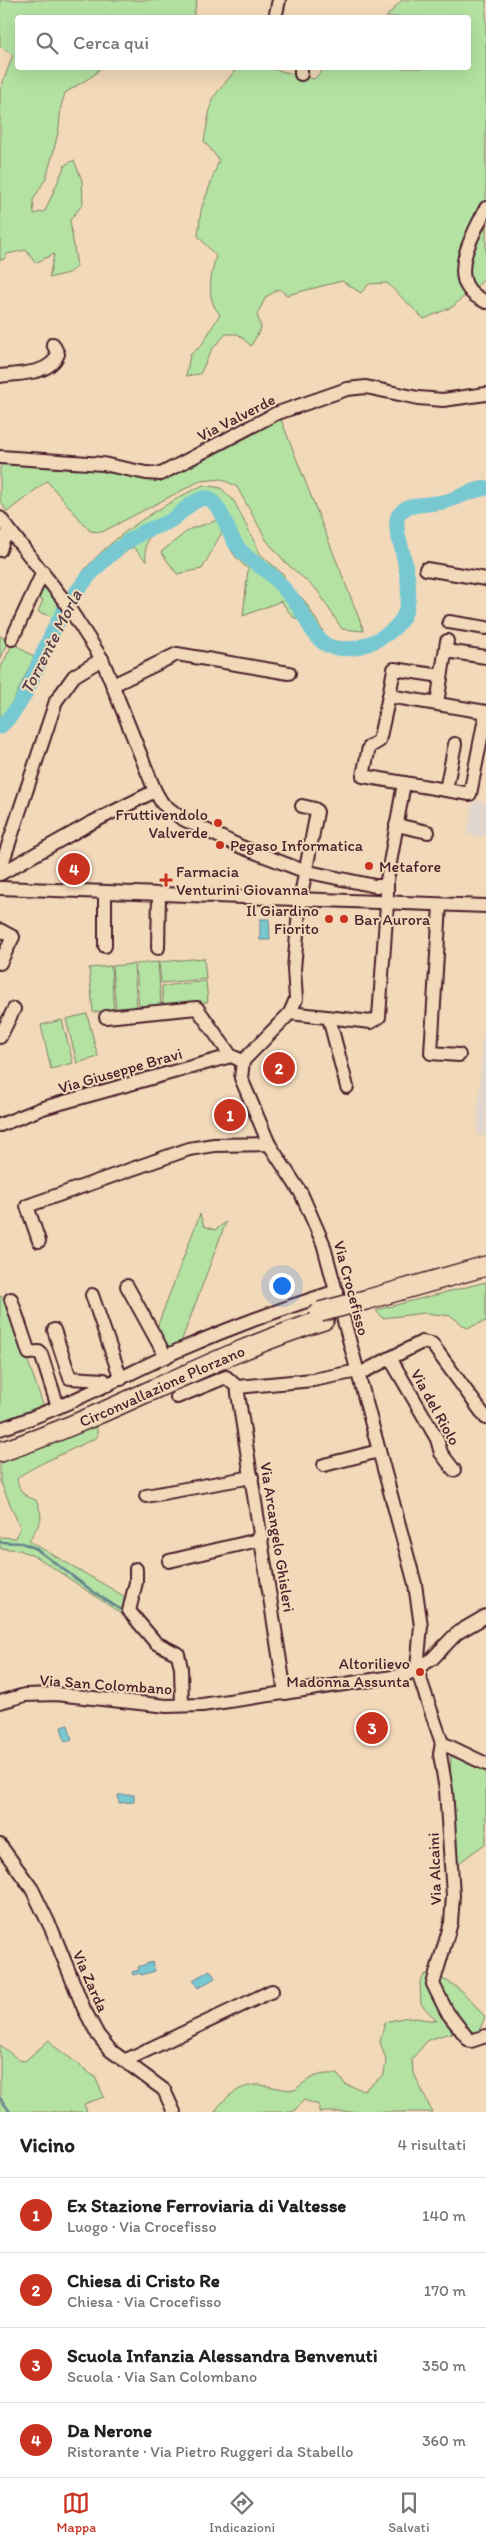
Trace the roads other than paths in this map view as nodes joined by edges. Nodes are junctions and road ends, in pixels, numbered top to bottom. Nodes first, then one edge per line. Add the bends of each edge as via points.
1 (279, 0) edge
2 (276, 15) edge
3 (486, 208) edge
4 (486, 302) edge
5 (53, 344) dead end
6 (0, 376) edge
7 (486, 394) edge
8 (1, 457) edge
9 (0, 518) edge
10 (10, 531) junction
11 (0, 550) edge
12 (426, 568) dead end
13 (43, 572) junction
14 (486, 579) edge
15 (449, 622) dead end
16 (486, 628) edge
17 (12, 640) dead end
18 (486, 657) edge
19 (102, 659) junction
20 (289, 673) dead end
21 (441, 676) junction
22 (113, 684) junction
23 (389, 696) junction
24 (437, 703) junction
25 (486, 713) edge
26 (455, 744) dead end
27 (404, 783) junction
28 (446, 790) junction
29 (155, 791) junction
30 (302, 806) dead end
31 (396, 825) junction
32 (428, 832) dead end
33 (304, 871) junction
34 (0, 872) edge
35 (380, 886) junction
36 (0, 888) edge
37 (105, 892) junction
38 (159, 894) junction
39 (300, 900) junction
40 (381, 903) junction
41 (440, 905) junction
42 (486, 906) edge
43 (0, 930) edge
44 (105, 946) dead end
45 (158, 948) dead end
46 (0, 963) edge
47 (14, 1009) dead end
48 (290, 1013) junction
49 (106, 1017) dead end
50 (329, 1018) junction
51 (0, 1037) edge
52 (459, 1054) dead end
53 (237, 1059) junction
54 (347, 1087) dead end
55 (2, 1119) edge
56 (269, 1144) junction
57 (39, 1241) dead end
58 (486, 1266) edge
59 (486, 1275) edge
60 (127, 1286) dead end
61 (337, 1291) junction
62 (92, 1295) dead end
63 (10, 1299) dead end
64 (370, 1302) junction
65 (322, 1316) junction
66 (54, 1330) dead end
67 (166, 1357) junction
68 (390, 1358) junction
69 (358, 1373) junction
70 (121, 1379) junction
71 (107, 1386) junction
72 (237, 1386) junction
73 (177, 1397) dead end
74 (58, 1407) junction
75 (486, 1418) edge
76 (0, 1429) edge
77 (0, 1444) edge
78 (379, 1451) junction
79 (0, 1452) edge
80 (324, 1465) dead end
81 (454, 1470) dead end
82 (252, 1477) junction
83 (146, 1496) dead end
84 (262, 1539) junction
85 (168, 1561) dead end
86 (136, 1569) dead end
87 (486, 1616) edge
88 (417, 1669) junction
89 (285, 1693) junction
90 (0, 1702) edge
91 (182, 1705) junction
92 (442, 1743) junction
93 (486, 1764) edge
94 (0, 1845) edge
95 (272, 1991) dead end
96 (486, 2036) edge
97 (124, 2061) junction
98 (174, 2112) edge

1 - 2 street
3 - 4 street via 464,260 464,278 472,294
5 - 6 street via 58,354 55,363 48,368
7 - 8 street, Via Valverde via 443,400 366,387 347,389 275,414 160,474 103,464
9 - 10 street
10 - 11 street
10 - 13 street
12 - 14 street
13 - 17 street
13 - 19 street
15 - 16 street
18 - 21 street via 446,646
19 - 22 street
19 - 34 street via 74,676 56,701
20 - 22 street via 177,654
21 - 23 street via 394,669
21 - 24 street
22 - 29 street
23 - 24 street
23 - 27 street via 379,741 369,747 363,776
24 - 25 street
25 - 28 street via 470,794
26 - 28 street
27 - 28 street
27 - 31 street
29 - 33 street via 162,804 181,818 239,846
29 - 34 street
30 - 33 street via 317,812
31 - 32 street
31 - 35 street
33 - 35 street
33 - 39 street
35 - 40 street
36 - 37 street
37 - 38 street
37 - 44 street
38 - 39 street
38 - 45 street
39 - 40 street
39 - 48 street via 294,969 296,1000
40 - 41 street
40 - 50 street via 379,1017 370,1022
41 - 42 street
41 - 52 street via 431,1053
43 - 46 street via 12,937
47 - 51 street
48 - 50 street
48 - 53 street
49 - 53 street via 197,1008
50 - 54 street
53 - 55 street, Via Giuseppe Bravi
53 - 56 street, Via Crocefisso via 241,1078
56 - 57 street via 214,1145 189,1150 26,1206
56 - 61 street, Via Crocefisso via 301,1193 319,1230
58 - 64 highway
59 - 64 highway
60 - 67 street
61 - 67 street
61 - 69 street, Via Crocefisso
62 - 70 street
63 - 74 street via 29,1353 41,1354
64 - 65 highway
65 - 77 highway, Circonvallazione Plorzano via 246,1338
65 - 79 highway, Circonvallazione Plorzano via 42,1437
66 - 71 street via 70,1378 104,1380
67 - 70 street
68 - 69 street, Via del Riolo
68 - 75 street, Via del Riolo via 422,1342 432,1344
68 - 81 street, Via del Riolo via 437,1439 441,1453
69 - 72 street
69 - 78 street, Via Crocefisso
70 - 71 street
71 - 74 street
72 - 73 street via 226,1378
72 - 82 street, Via Arcangelo Ghisleri
74 - 76 street
78 - 80 street
78 - 88 street, Via Crocefisso via 420,1604 421,1642
82 - 83 street
82 - 84 street, Via Arcangelo Ghisleri
84 - 85 street
84 - 89 street, Via Arcangelo Ghisleri
86 - 91 street, Via San Colombano via 129,1611 156,1643 178,1654
87 - 88 street via 457,1633 432,1659
88 - 89 street, Via San Colombano via 396,1677
88 - 92 street, Via Alcaini
89 - 91 street, Via San Colombano
90 - 91 street, Via San Colombano via 25,1695 56,1694
92 - 93 street
92 - 96 street, Via Alcaini via 440,1754 446,1790 453,1895 451,1923 433,1984 447,2012 468,2039
94 - 97 street, Via Zarda via 32,1889 98,2034
95 - 97 street
97 - 98 street, Via Zarda via 164,2090

